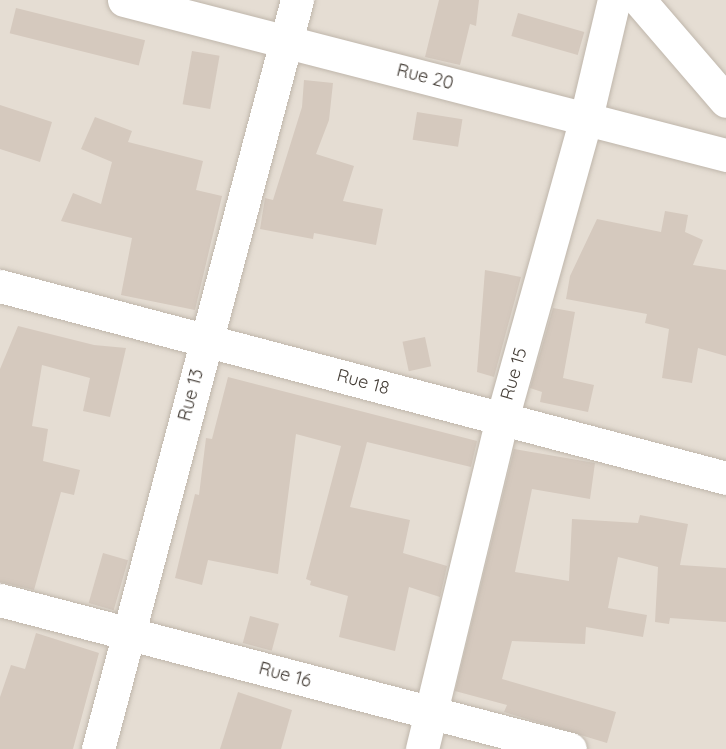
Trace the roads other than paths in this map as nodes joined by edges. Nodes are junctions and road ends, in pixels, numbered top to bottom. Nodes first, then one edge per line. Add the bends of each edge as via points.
1 (124, 0) edge
2 (297, 0) edge
3 (614, 0) edge
4 (639, 0) edge
5 (284, 41) junction
6 (726, 101) edge
7 (586, 118) junction
8 (726, 155) edge
9 (0, 286) edge
10 (205, 341) junction
11 (502, 419) junction
12 (726, 478) edge
13 (0, 600) edge
14 (128, 634) junction
15 (432, 713) junction
16 (98, 749) edge
17 (422, 749) edge
18 (570, 749) edge

1 - 5 street, Rue 20
2 - 5 street, Rue 13
3 - 7 street, Rue 15
4 - 6 street
5 - 7 street, Rue 20
5 - 10 street, Rue 13
7 - 8 street, Rue 20
7 - 11 street, Rue 15
9 - 10 street, Rue 18
10 - 11 street, Rue 18
10 - 14 street, Rue 13
11 - 12 street, Rue 18
11 - 15 street, Rue 15
13 - 14 street, Rue 16
14 - 15 street, Rue 16
14 - 16 street, Rue 13
15 - 17 street, Rue 15
15 - 18 street, Rue 16

